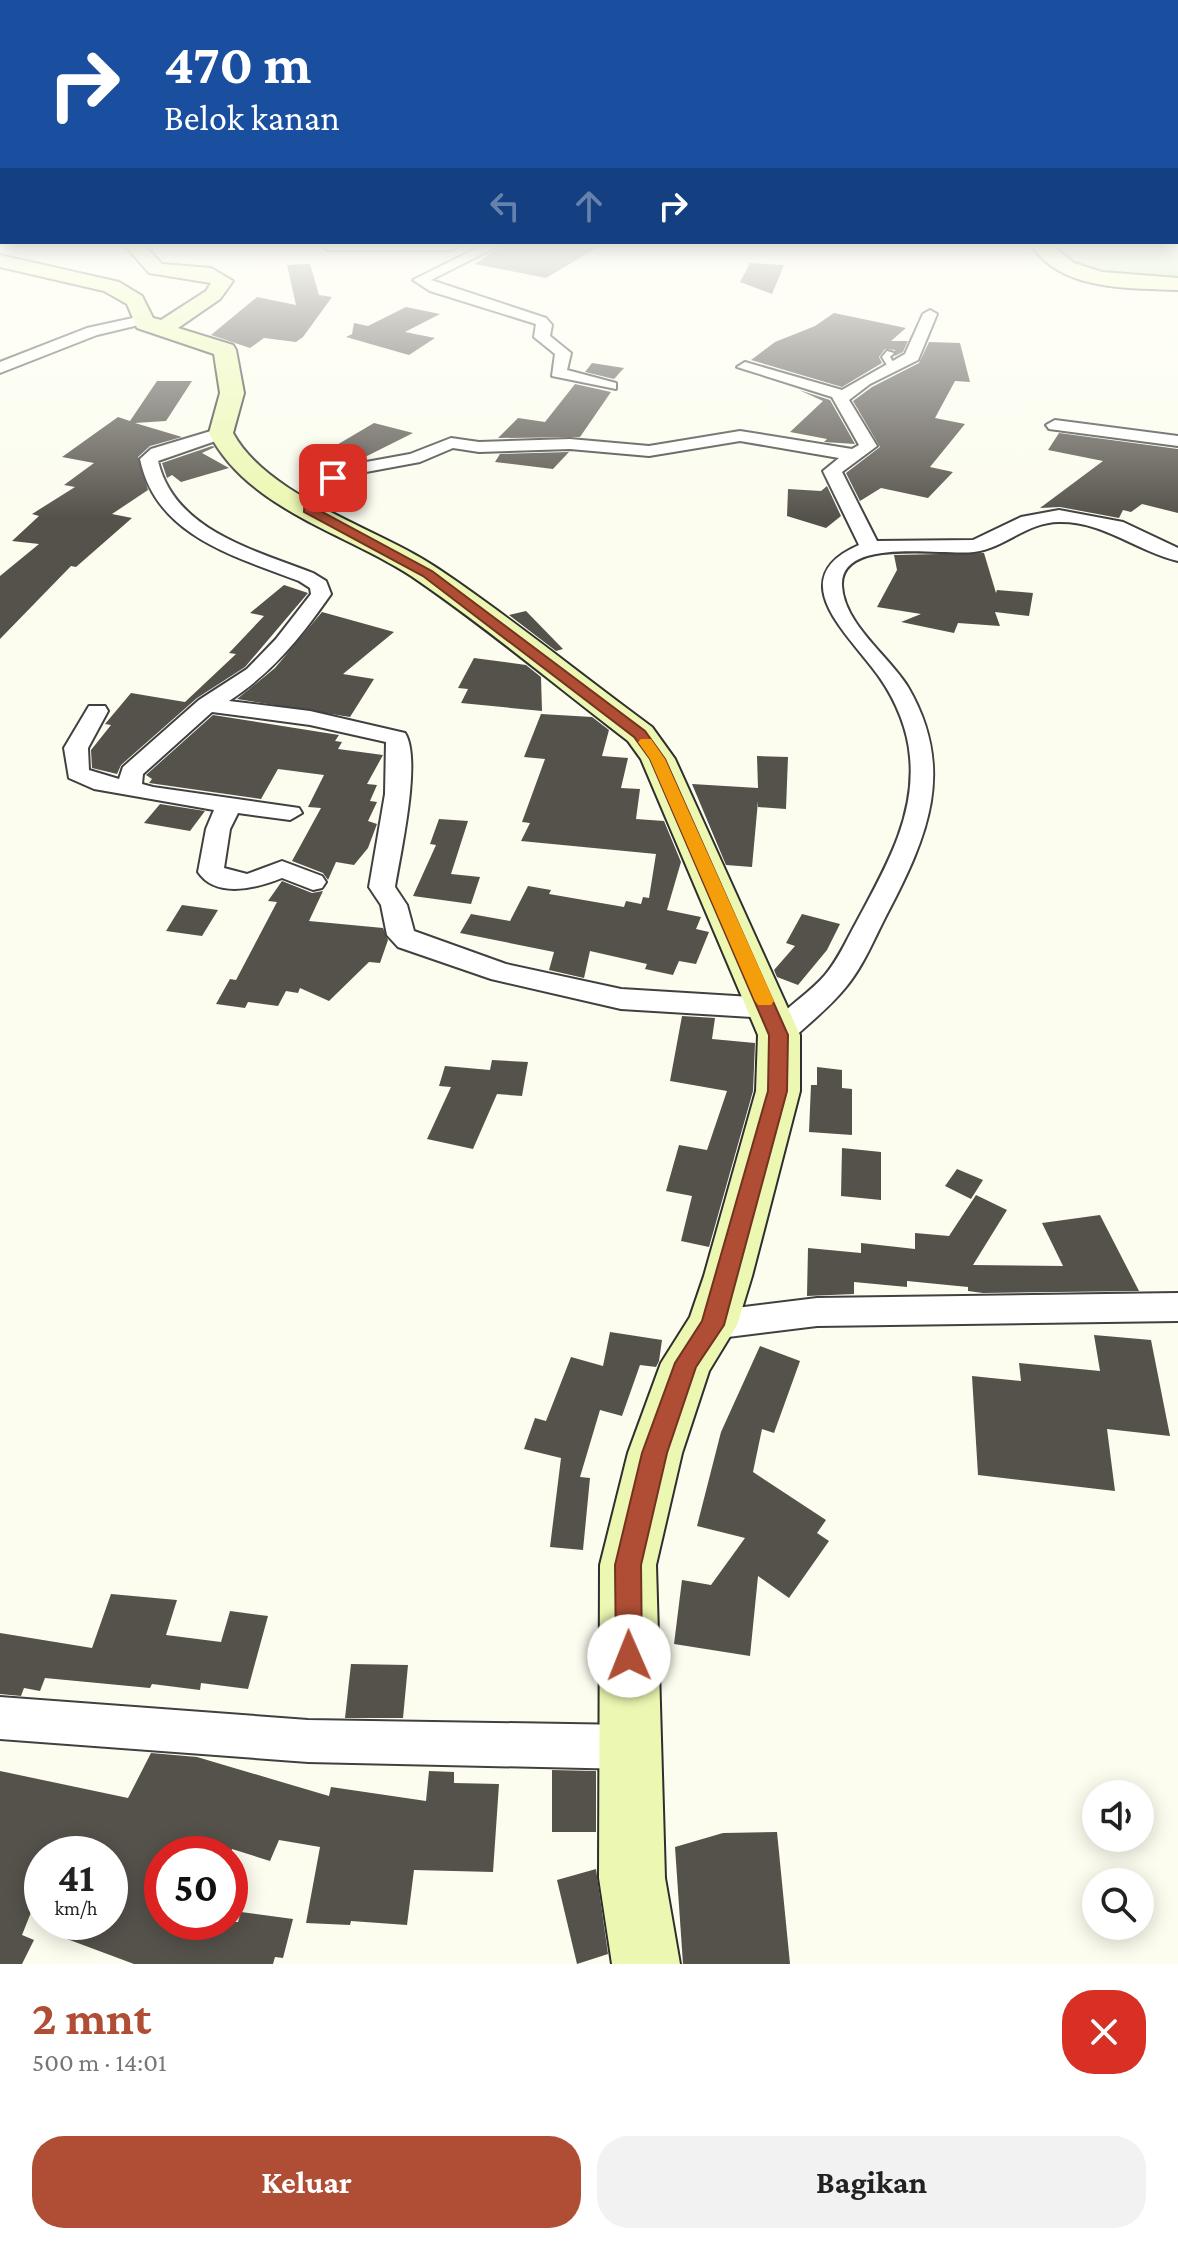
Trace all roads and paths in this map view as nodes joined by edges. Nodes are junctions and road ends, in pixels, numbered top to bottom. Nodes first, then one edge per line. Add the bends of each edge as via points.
1 (80, 336) edge
2 (176, 336) edge
3 (542, 336) edge
4 (921, 336) edge
5 (745, 367) dead end
6 (0, 368) edge
7 (610, 386) dead end
8 (841, 398) junction
9 (1055, 425) dead end
10 (221, 433) junction
11 (1178, 441) edge
12 (855, 455) junction
13 (309, 509) junction
14 (870, 547) junction
15 (1178, 555) edge
16 (207, 705) junction
17 (97, 711) dead end
18 (130, 788) junction
19 (229, 805) junction
20 (290, 813) dead end
21 (313, 882) dead end
22 (773, 1022) junction
23 (1178, 1307) edge
24 (712, 1325) junction
25 (0, 1718) edge
26 (630, 1747) junction
27 (646, 1964) edge

1 - 6 street
2 - 10 main road via 225,350 232,393
3 - 7 street via 562,351 558,373
4 - 8 street via 912,357 891,361
5 - 8 street
8 - 12 street via 867,440 868,446
9 - 11 street
10 - 13 main road via 232,454
10 - 16 street via 149,459 160,497 195,527 306,577 319,585 321,594 255,674
12 - 13 street via 740,436 649,451 451,443 333,478 311,494
12 - 14 street via 832,471
13 - 22 main road via 428,574 640,734 658,759
14 - 15 street via 974,546 1028,521 1059,516 1116,526
14 - 22 street via 843,561 830,590 837,608 890,676 917,732 925,782 906,853 843,972
16 - 18 street via 131,772
16 - 22 street via 310,718 397,738 392,829 382,887 408,941 501,972 621,999
17 - 18 street via 76,748 77,773 94,782
18 - 19 street
19 - 20 street
19 - 21 street via 218,829 211,872 249,882 282,869
22 - 24 main road via 778,1091
23 - 24 street via 817,1312
24 - 26 main road via 686,1363 660,1438 628,1565
25 - 26 street via 308,1741
26 - 27 main road via 632,1878

